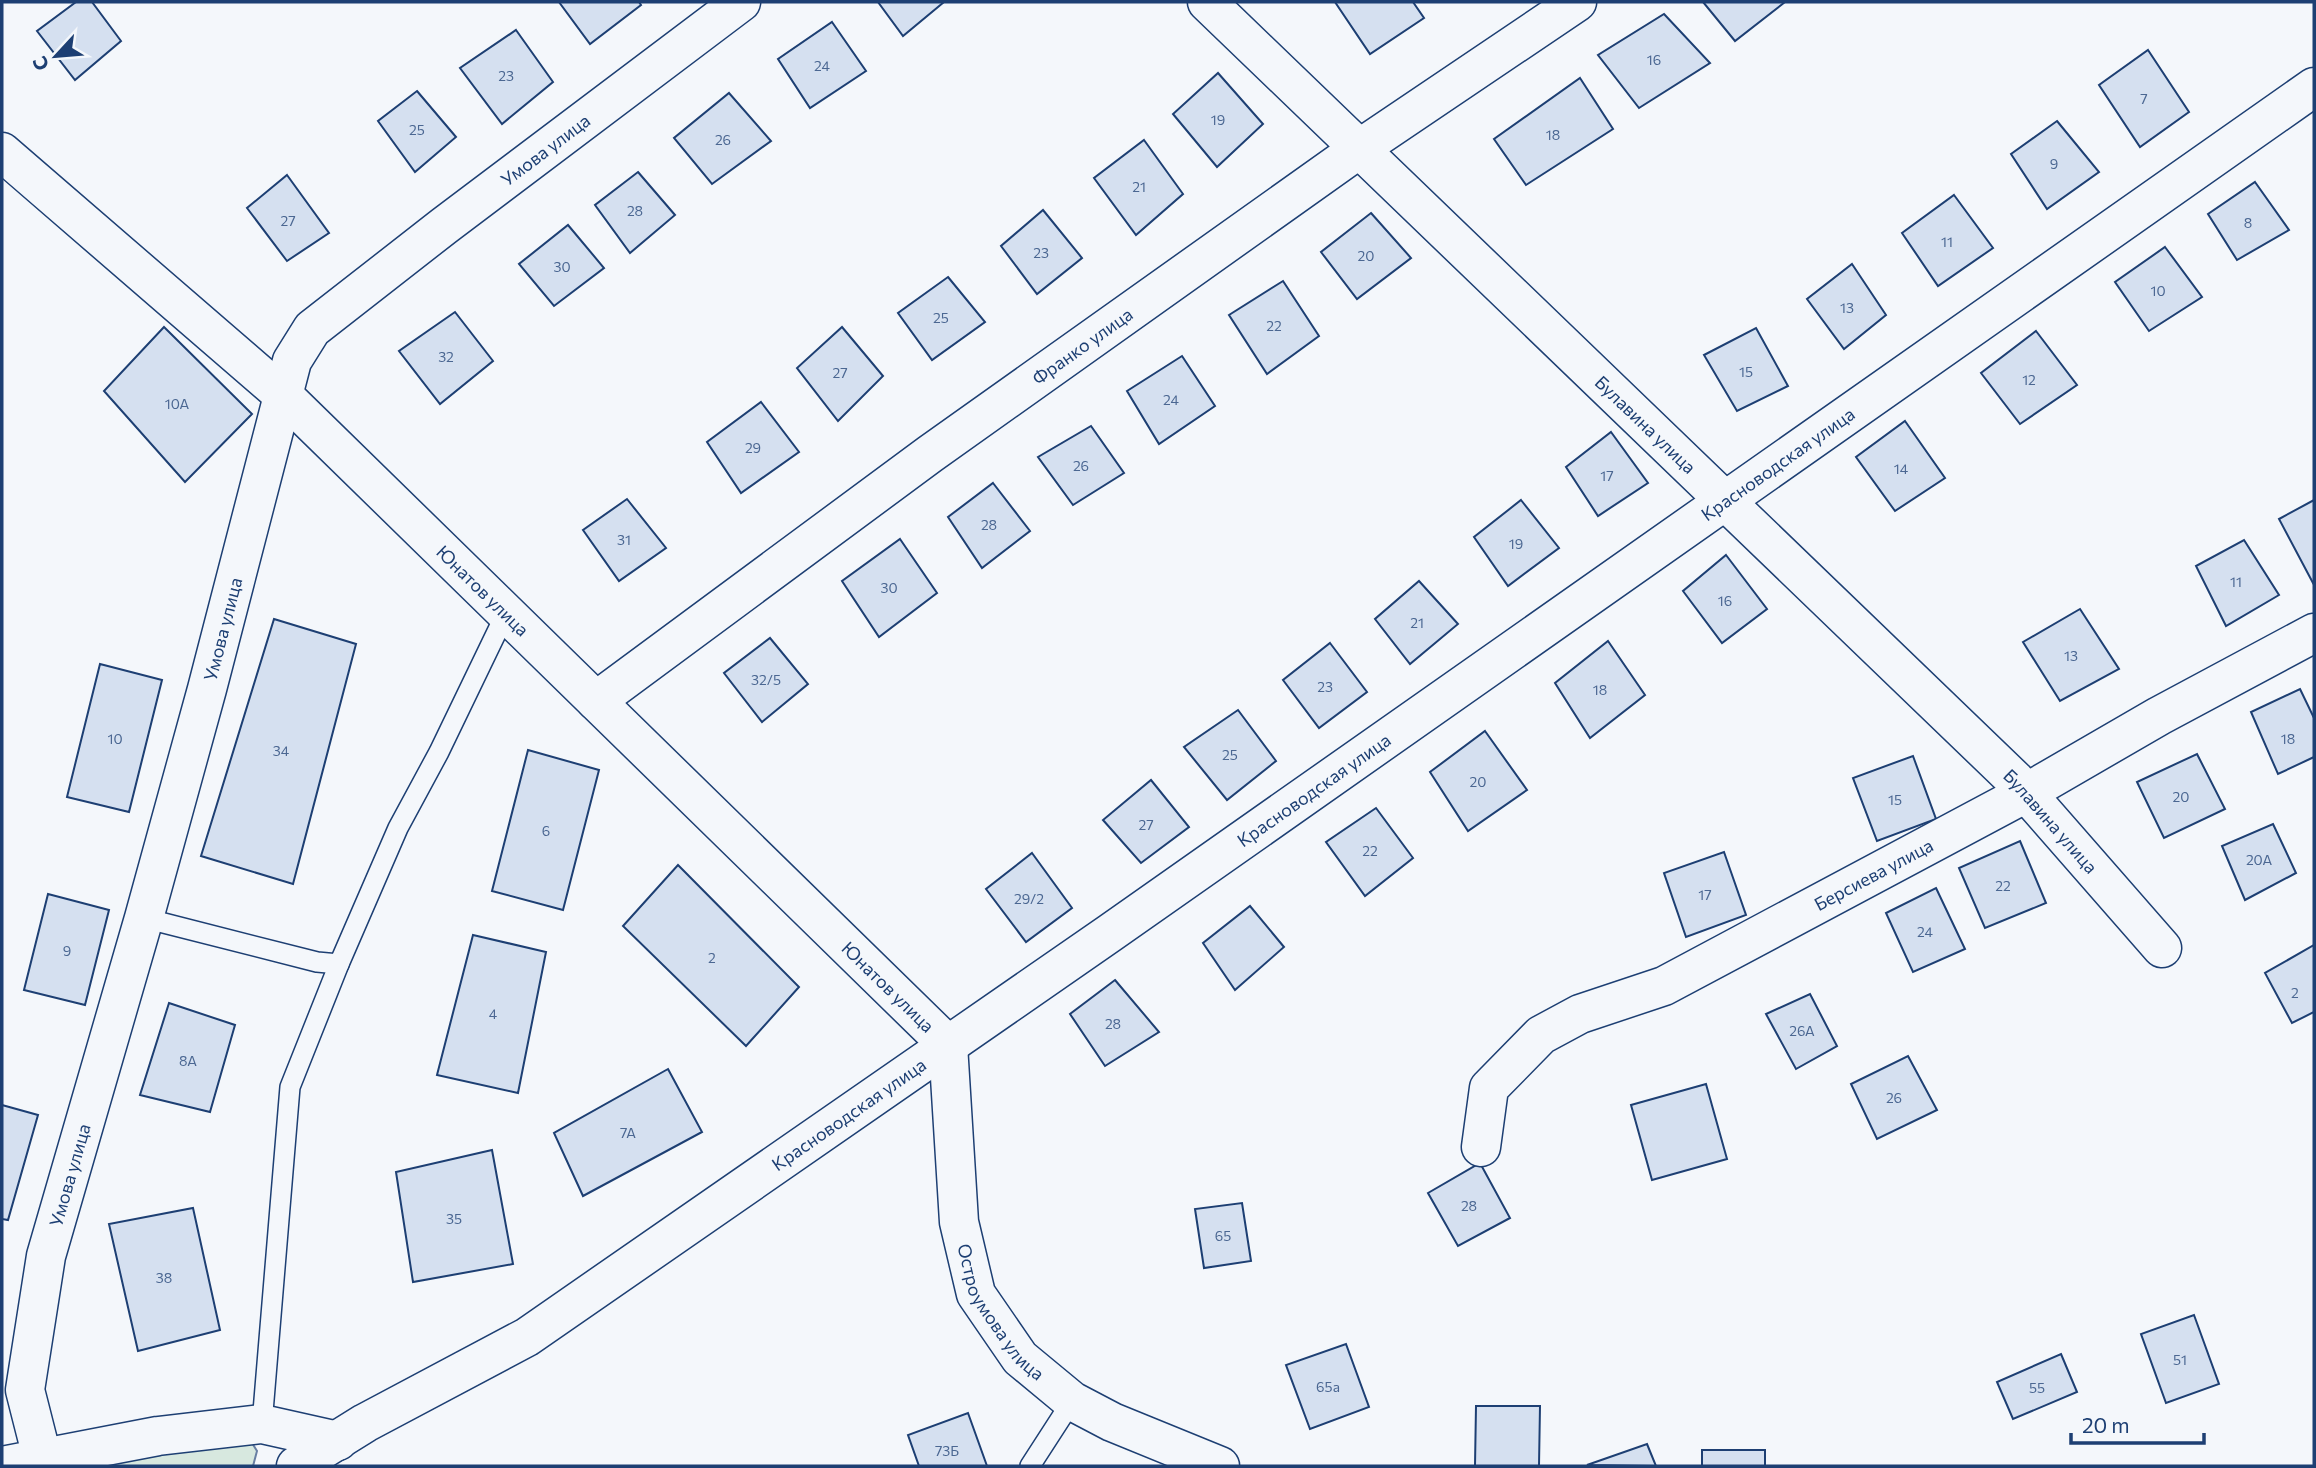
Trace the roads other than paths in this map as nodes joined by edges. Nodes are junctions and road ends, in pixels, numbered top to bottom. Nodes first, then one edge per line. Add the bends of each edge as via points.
1 (741, 2) edge
2 (1207, 2) edge
3 (1577, 2) edge
4 (2314, 87) edge
5 (1359, 149) junction
6 (2, 152) edge
7 (283, 395) junction
8 (1724, 500) junction
9 (506, 613) junction
10 (2314, 633) edge
11 (596, 701) junction
12 (2026, 793) junction
13 (144, 918) junction
14 (2162, 948) dead end
15 (339, 964) junction
16 (948, 1045) junction
17 (1481, 1147) dead end
18 (1072, 1401) junction
19 (262, 1424) junction
20 (338, 1441) junction
21 (42, 1457) junction
22 (2, 1466) edge
23 (296, 1466) edge
24 (1030, 1466) edge
25 (1220, 1466) edge

1 - 7 street, Умова улица via 312,329 292,361
2 - 5 street, Булавина улица
3 - 5 street, Франко улица
4 - 8 street, Красноводская улица
5 - 8 street, Булавина улица
5 - 11 street, Франко улица via 930,454
6 - 7 street, Юнатов улица
7 - 9 street, Юнатов улица
7 - 13 street, Умова улица
8 - 12 street, Булавина улица
8 - 16 street, Красноводская улица
9 - 11 street, Юнатов улица
9 - 15 lane via 398,828
10 - 12 street, Берсиева улица
11 - 16 street, Юнатов улица
12 - 14 street, Булавина улица
12 - 17 street, Берсиева улица via 1664,986 1580,1014 1541,1035 1489,1088
13 - 15 lane
13 - 21 street, Умова улица via 46,1256 25,1390
15 - 19 lane via 290,1087
16 - 18 street, Остроумова улица via 959,1223 976,1294 1020,1358
16 - 20 street, Красноводская улица via 527,1337
18 - 24 lane
18 - 25 street, Остроумова улица
19 - 20 street
19 - 21 street via 158,1436
20 - 23 street, Красноводская улица
21 - 22 street

